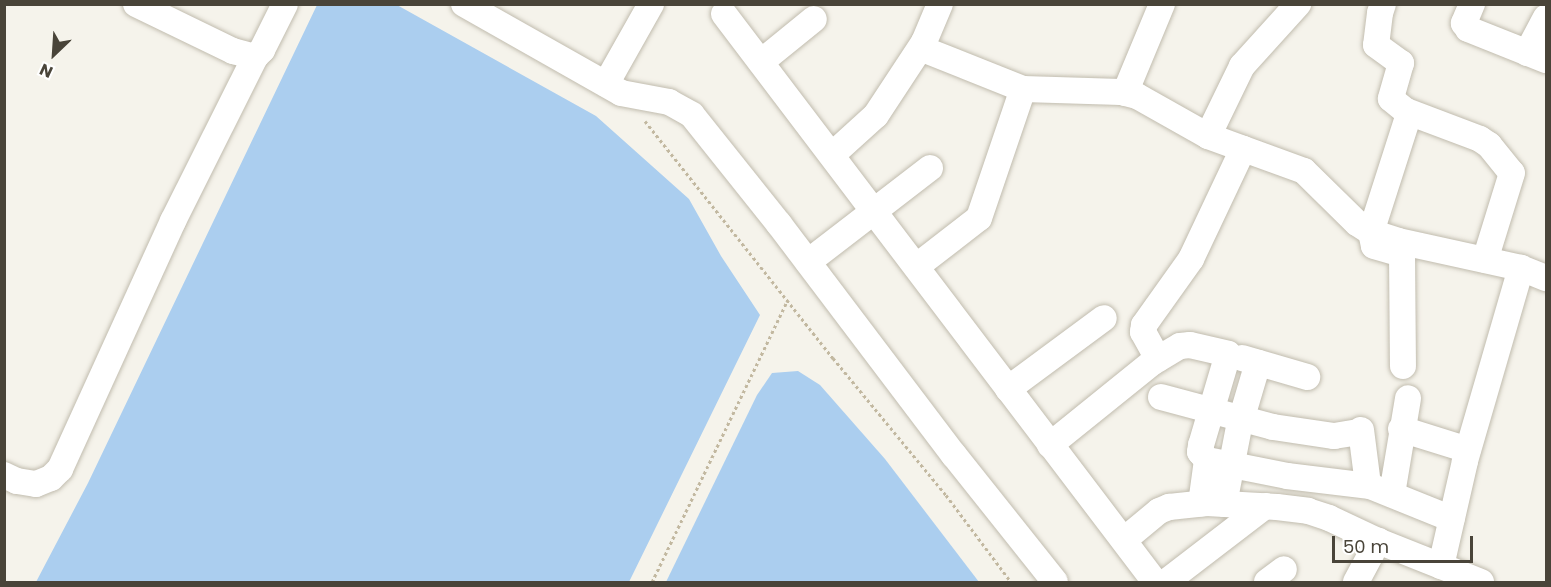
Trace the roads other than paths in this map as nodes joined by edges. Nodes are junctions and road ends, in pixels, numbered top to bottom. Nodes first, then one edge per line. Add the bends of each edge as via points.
1 (136, 4) edge
2 (285, 4) edge
3 (464, 4) edge
4 (651, 4) edge
5 (940, 4) edge
6 (1162, 4) edge
7 (1298, 4) edge
8 (1383, 4) edge
9 (1472, 4) edge
10 (724, 14) dead end
11 (1546, 18) edge
12 (813, 19) dead end
13 (924, 42) junction
14 (1537, 56) edge
15 (255, 57) junction
16 (761, 62) junction
17 (609, 86) junction
18 (1023, 89) junction
19 (1125, 93) junction
20 (1406, 111) junction
21 (1208, 136) junction
22 (1243, 149) junction
23 (832, 155) junction
24 (930, 168) dead end
25 (874, 211) junction
26 (1371, 232) junction
27 (1485, 260) junction
28 (808, 262) junction
29 (917, 266) junction
30 (1521, 268) junction
31 (1546, 278) edge
32 (1104, 318) dead end
33 (1158, 359) junction
34 (1403, 366) dead end
35 (1307, 377) dead end
36 (1008, 388) junction
37 (1161, 397) dead end
38 (1408, 398) dead end
39 (1211, 410) junction
40 (1242, 417) junction
41 (1401, 429) junction
42 (1050, 445) junction
43 (1468, 450) junction
44 (1219, 462) junction
45 (4, 475) edge
46 (1368, 485) junction
47 (1392, 494) junction
48 (1212, 504) junction
49 (1265, 506) junction
50 (1452, 519) junction
51 (1124, 540) junction
52 (1378, 541) junction
53 (1441, 566) junction
54 (1055, 582) edge
55 (1155, 582) edge
56 (1166, 582) edge
57 (1356, 582) edge
58 (1481, 582) edge

1 - 15 street via 233,51
2 - 15 street
3 - 17 street
4 - 17 street
5 - 13 street
6 - 19 street
7 - 21 street via 1242,66
8 - 20 street via 1376,45 1401,63 1391,99
9 - 14 street via 1464,23 1468,29
10 - 16 street
11 - 14 street
12 - 16 street
13 - 18 street via 929,53
13 - 23 street via 879,111
15 - 45 street via 173,221 60,469 36,484
16 - 23 street
17 - 28 street via 669,102 692,115
18 - 19 street
18 - 29 street via 980,218
19 - 21 street
20 - 26 street via 1408,117
20 - 27 street via 1480,139 1512,173
21 - 22 street
22 - 26 street via 1304,171 1356,224
22 - 33 street via 1191,258 1144,325 1143,332
23 - 25 street
24 - 25 street
25 - 28 street
25 - 29 street
26 - 27 street
26 - 34 street via 1374,246 1402,254
27 - 30 street
28 - 54 street
29 - 36 street
30 - 31 street
30 - 43 street
32 - 36 street
33 - 39 street via 1185,345 1228,354
33 - 42 street
35 - 40 street via 1247,360
36 - 42 street
37 - 39 street
38 - 41 street
39 - 40 street
39 - 44 street via 1200,452
40 - 44 street
40 - 46 street via 1264,425 1334,436 1361,431
41 - 43 street
41 - 47 street
42 - 51 street
43 - 50 street
44 - 46 street via 1287,476
44 - 48 street
46 - 47 street
47 - 50 street
48 - 49 street
48 - 51 street via 1159,511
49 - 52 street via 1317,514
49 - 56 street
50 - 53 street
51 - 55 street
52 - 53 street
52 - 57 street
53 - 58 street

